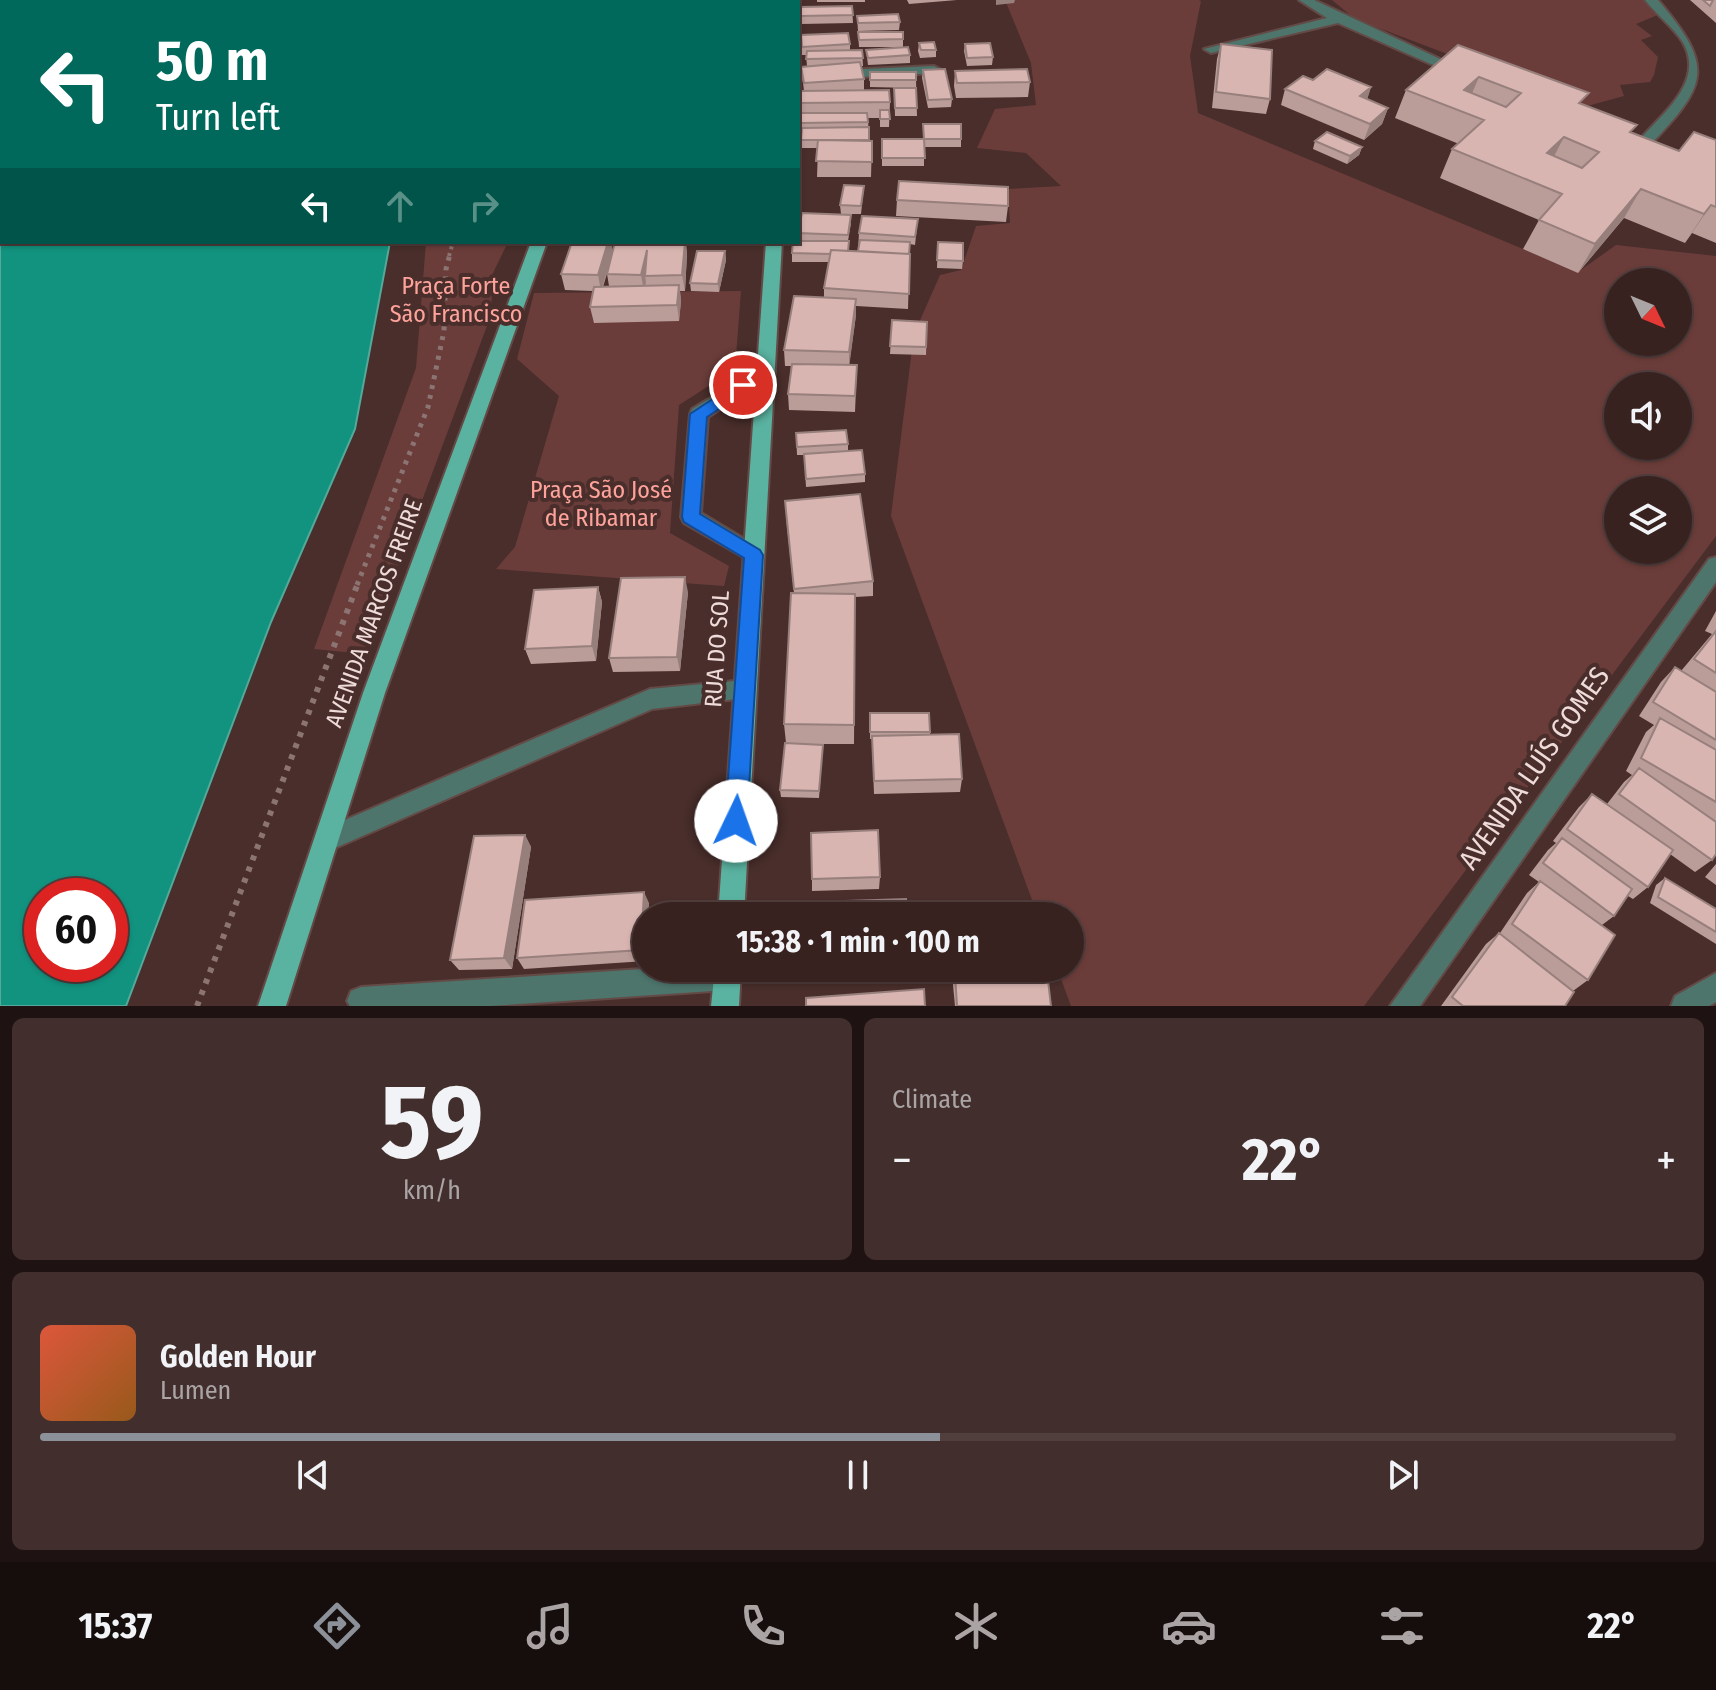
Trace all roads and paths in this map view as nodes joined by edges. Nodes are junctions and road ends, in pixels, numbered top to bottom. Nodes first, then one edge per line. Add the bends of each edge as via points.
1 (1305, 0) edge
2 (1334, 0) edge
3 (1651, 0) edge
4 (1319, 8) junction
5 (1339, 19) junction
6 (1211, 49) dead end
7 (934, 70) edge
8 (800, 76) edge
9 (1483, 80) edge
10 (1642, 145) edge
11 (452, 244) edge
12 (538, 244) edge
13 (774, 244) edge
14 (766, 371) junction
15 (754, 555) junction
16 (1716, 565) edge
17 (745, 690) junction
18 (326, 840) junction
19 (732, 902) edge
20 (632, 980) edge
21 (727, 982) edge
22 (1716, 986) edge
23 (361, 1001) dead end
24 (197, 1006) edge
25 (272, 1006) edge
26 (725, 1006) edge
27 (1404, 1006) edge
28 (1685, 1006) edge

1 - 4 street
2 - 4 street
3 - 10 street via 1692,45 1697,75 1682,101
4 - 5 street
5 - 6 street
5 - 9 street
7 - 8 street
11 - 24 path via 446,269 444,331 428,407
12 - 18 main road, AVENIDA MARCOS FREIRE via 374,693
13 - 14 main road, RUA DO SOL
14 - 15 main road, RUA DO SOL
14 - 15 street via 699,414 691,517
15 - 17 main road, RUA DO SOL
16 - 27 street, AVENIDA LUÍS GOMES
17 - 18 street via 650,699
17 - 19 main road, RUA DO SOL
18 - 25 main road, AVENIDA MARCOS FREIRE
20 - 23 street
21 - 26 main road
22 - 28 street

